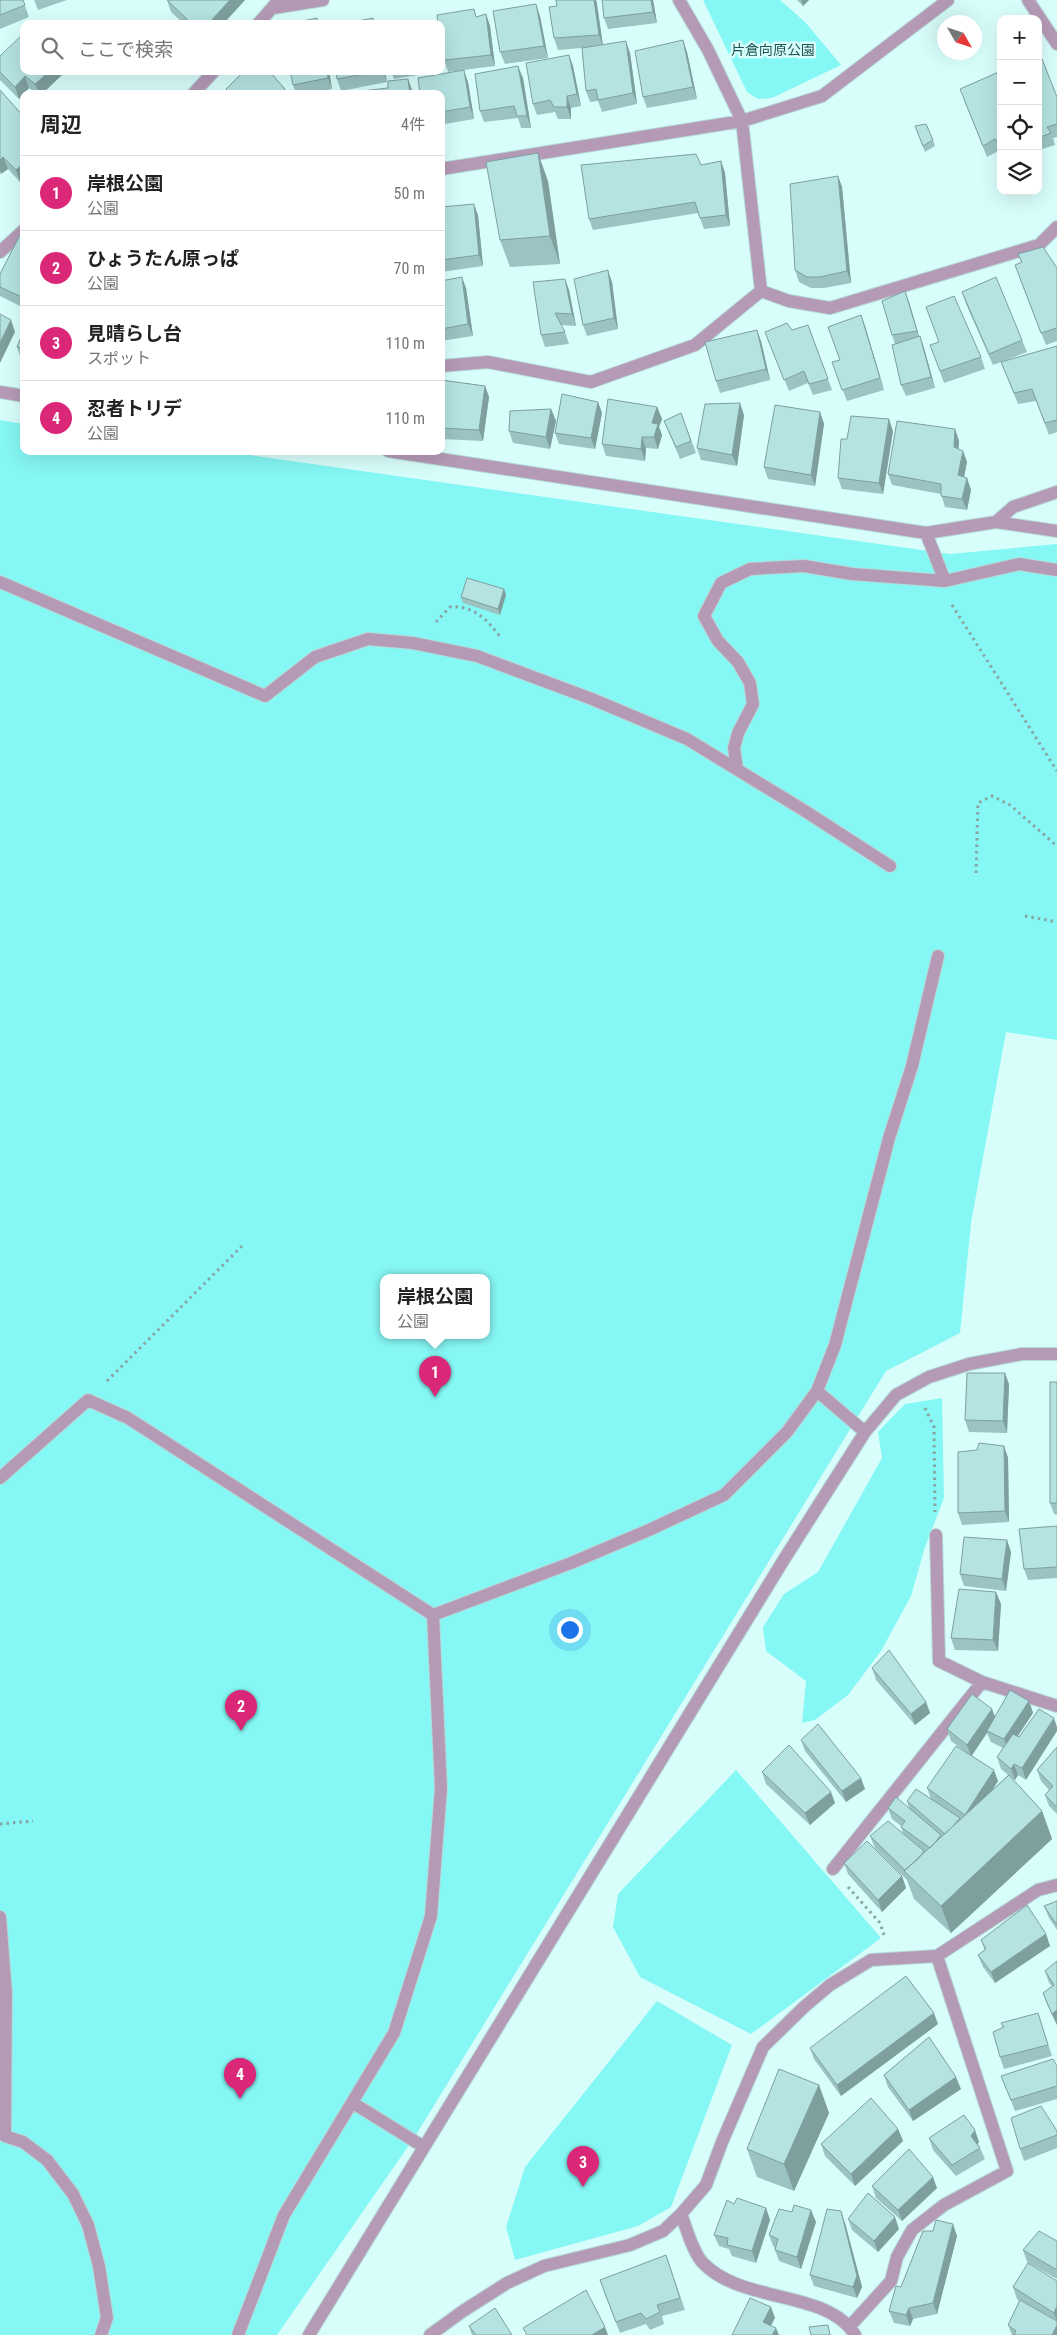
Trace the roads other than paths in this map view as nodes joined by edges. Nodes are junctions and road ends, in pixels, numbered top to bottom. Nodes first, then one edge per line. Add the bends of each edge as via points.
1 (324, 0) edge
2 (679, 0) edge
3 (948, 0) edge
4 (1028, 0) edge
5 (276, 4) edge
6 (262, 20) edge
7 (1057, 44) edge
8 (210, 75) edge
9 (197, 90) edge
10 (742, 121) junction
11 (445, 168) edge
12 (1057, 228) edge
13 (20, 234) edge
14 (0, 252) edge
15 (761, 291) junction
16 (445, 366) edge
17 (0, 392) edge
18 (20, 395) edge
19 (414, 455) edge
20 (1057, 492) edge
21 (996, 522) junction
22 (1057, 531) edge
23 (926, 533) junction
24 (1057, 570) edge
25 (945, 580) junction
26 (0, 582) edge
27 (737, 770) junction
28 (890, 866) dead end
29 (938, 956) dead end
30 (1057, 1354) edge
31 (817, 1391) junction
32 (865, 1432) junction
33 (0, 1478) edge
34 (936, 1535) road end
35 (433, 1615) junction
36 (982, 1682) junction
37 (1057, 1706) edge
38 (833, 1869) road end
39 (1057, 1885) edge
40 (0, 1917) edge
41 (937, 1956) junction
42 (353, 2103) junction
43 (424, 2147) junction
44 (681, 2214) junction
45 (852, 2330) edge
46 (101, 2335) edge
47 (238, 2335) edge
48 (308, 2335) edge
49 (430, 2335) edge

1 - 5 street
2 - 10 street via 708,50
3 - 10 street via 822,96
4 - 7 street
5 - 6 street
8 - 9 street
10 - 11 street
10 - 15 street
12 - 15 street via 1038,245 830,308 789,301
13 - 14 street
15 - 16 street via 695,345 591,382 488,362
17 - 18 street
19 - 23 street
20 - 21 street via 1013,507
21 - 22 street
21 - 23 street
23 - 25 street
24 - 25 street via 1019,564
25 - 27 street via 852,574 804,566 750,569 721,584 704,616 718,641 738,662 750,683 753,704 734,748
26 - 27 street via 265,696 315,657 368,639 413,643 477,656 687,739
27 - 28 street
29 - 31 street via 912,1066 889,1138 835,1345
30 - 32 street via 1022,1354 969,1364 928,1377 896,1395
31 - 32 street
31 - 35 street via 787,1432 724,1495 571,1563
32 - 43 street
33 - 35 street via 88,1400 128,1418
34 - 36 street via 939,1661
35 - 42 street via 441,1788 430,1916 394,2033
36 - 37 street
36 - 38 street
39 - 41 street via 1038,1890
40 - 46 street via 6,1993 5,2136 23,2142 47,2160 73,2194 88,2225 99,2266 107,2318
41 - 44 street via 871,1960 830,1985 763,2047 706,2185
41 - 45 street via 1007,2171 944,2205 912,2230 896,2257 891,2281
42 - 43 street
42 - 47 street via 284,2215
43 - 48 street
44 - 45 street via 702,2262 730,2283 816,2305
44 - 49 street via 663,2231 630,2245 544,2266 507,2283

